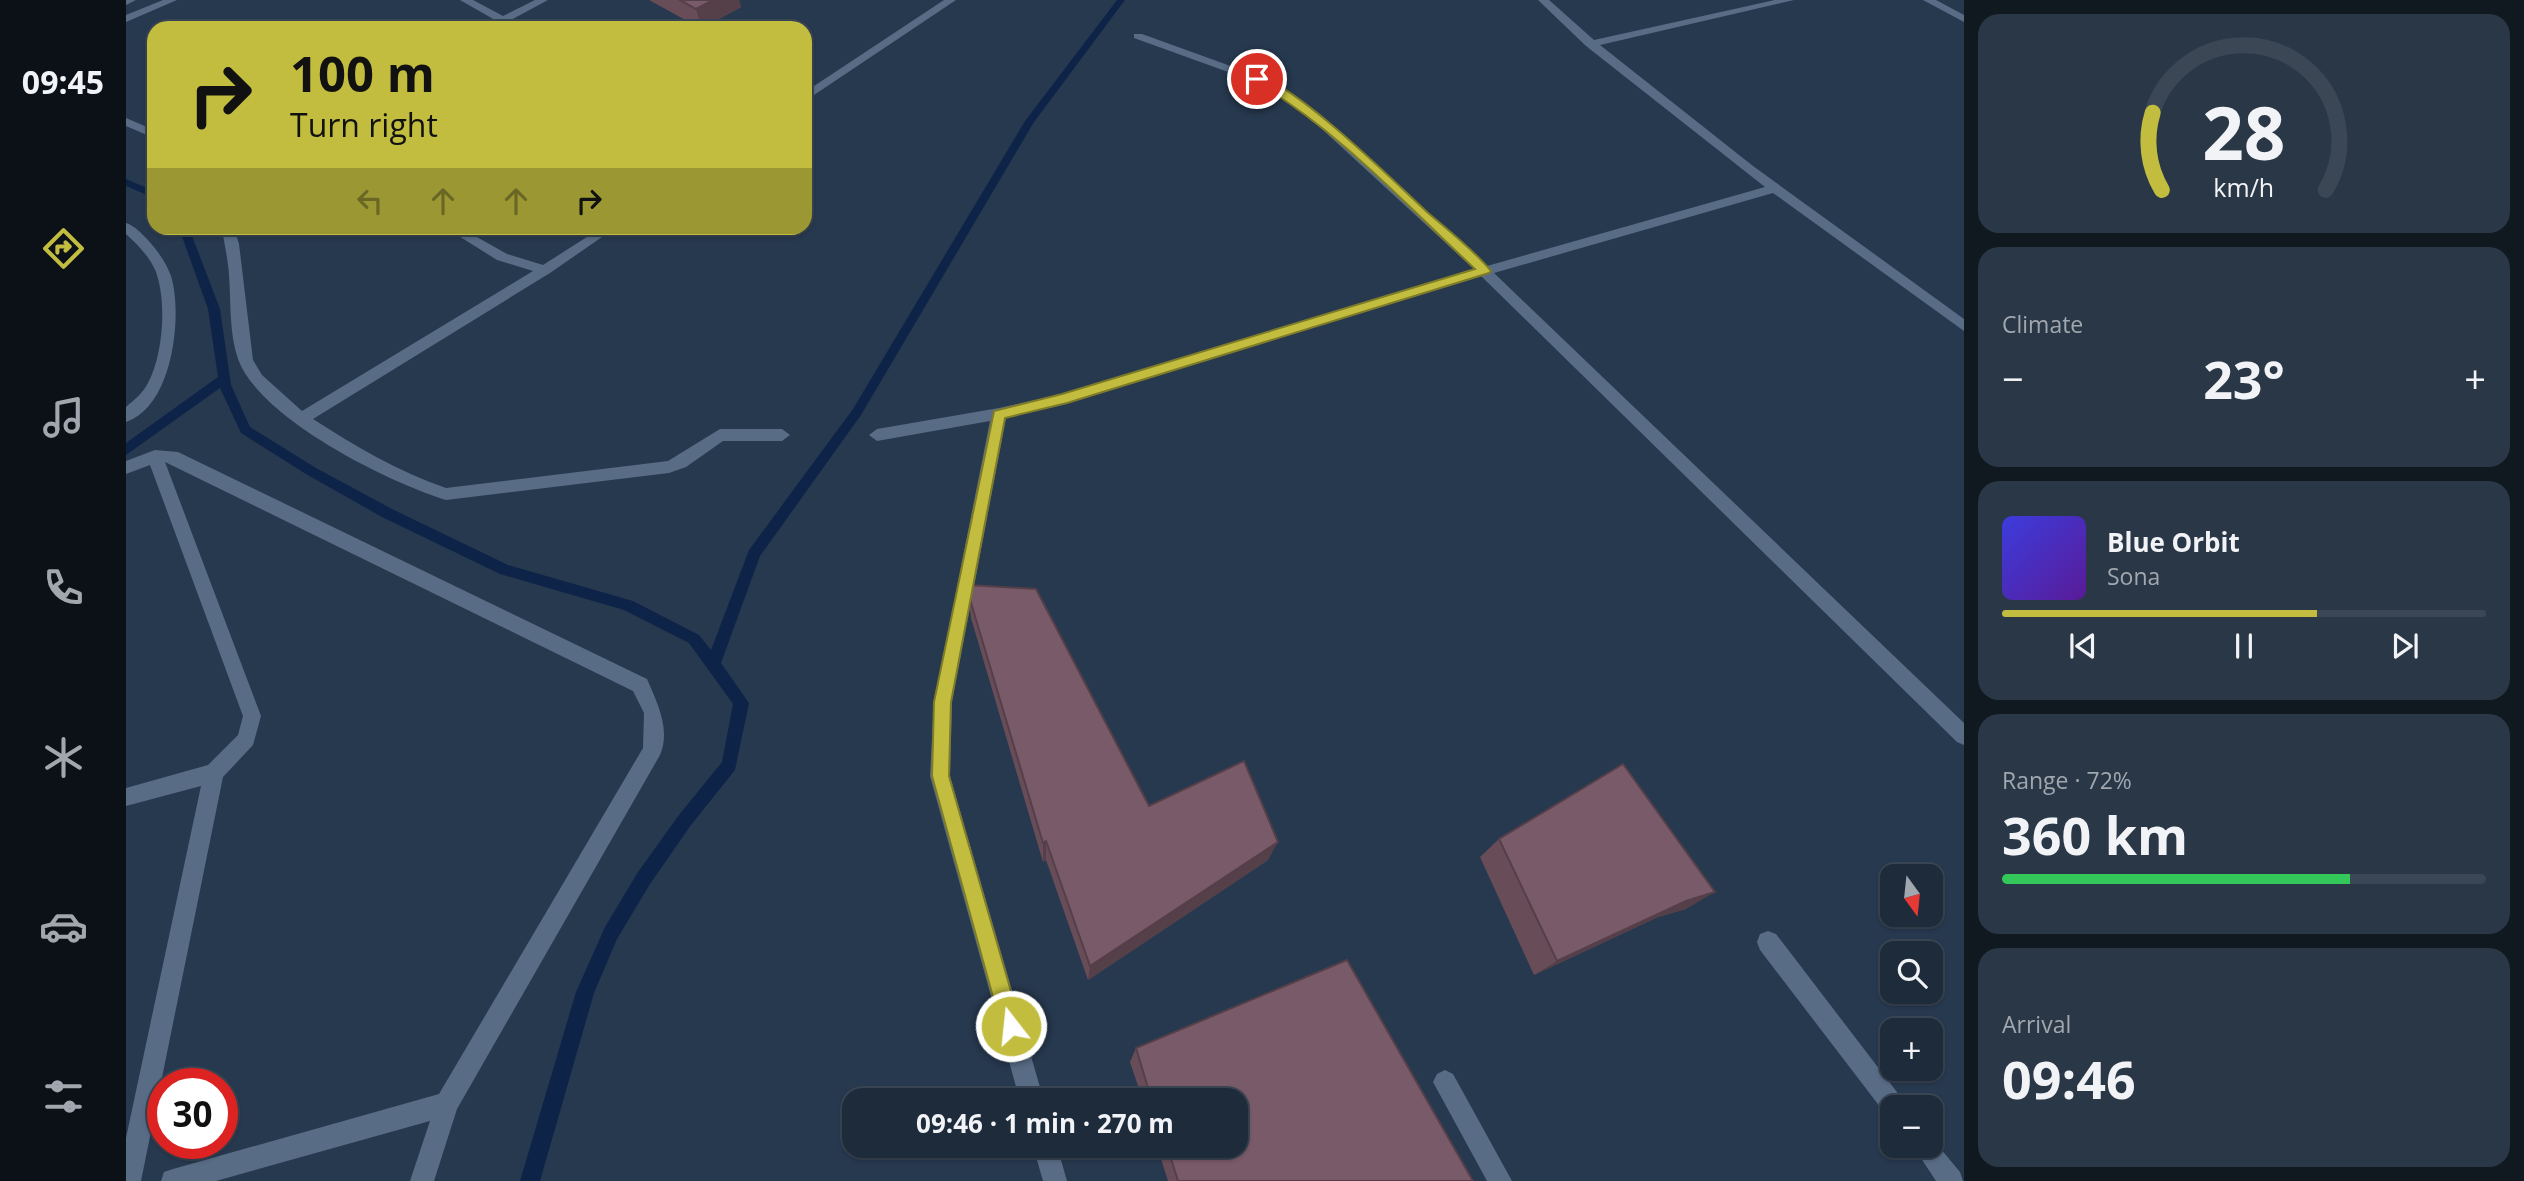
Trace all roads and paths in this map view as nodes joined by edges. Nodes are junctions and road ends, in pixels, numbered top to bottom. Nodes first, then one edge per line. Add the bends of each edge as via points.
1 (131, 0) edge
2 (172, 0) edge
3 (465, 0) edge
4 (543, 0) edge
5 (951, 0) edge
6 (1543, 0) edge
7 (1789, 0) edge
8 (1928, 0) edge
9 (126, 2) edge
10 (126, 19) edge
11 (1964, 19) edge
12 (503, 20) joint
13 (1138, 36) dead end
14 (1590, 44) junction
15 (812, 92) edge
16 (126, 122) edge
17 (147, 131) edge
18 (1776, 188) junction
19 (126, 228) edge
20 (230, 235) edge
21 (464, 235) edge
22 (598, 235) edge
23 (545, 270) junction
24 (1484, 271) junction
25 (1964, 326) edge
26 (999, 414) junction
27 (126, 416) edge
28 (303, 418) junction
29 (782, 435) dead end
30 (877, 435) dead end
31 (155, 456) junction
32 (126, 468) edge
33 (1964, 736) edge
34 (214, 773) junction
35 (126, 797) edge
36 (1768, 942) dead end
37 (1445, 1082) dead end
38 (1028, 1088) edge
39 (1885, 1095) edge
40 (447, 1104) junction
41 (1048, 1158) edge
42 (1934, 1158) edge
43 (129, 1181) edge
44 (173, 1181) edge
45 (422, 1181) edge
46 (1055, 1181) edge
47 (1500, 1181) edge
48 (1951, 1181) edge

1 - 9 street
2 - 10 street
3 - 12 street
4 - 12 street
5 - 15 street
6 - 14 street
7 - 14 street
8 - 11 street
13 - 24 street via 1257,79 1289,97
14 - 18 street
16 - 17 street
18 - 24 street
18 - 25 street
19 - 27 street via 155,258 167,296 165,362 152,389
20 - 28 street via 246,362 261,386
21 - 23 street via 502,257
22 - 23 street
23 - 28 street
24 - 26 street
24 - 33 street
26 - 30 street
26 - 38 street via 943,702 940,776
28 - 29 street via 342,447 427,490 446,494 669,467 720,435
31 - 32 street
31 - 34 street via 252,716 246,739
31 - 40 street via 172,456 640,685 649,704 653,749
34 - 35 street
34 - 43 street
36 - 39 street
37 - 47 street
40 - 44 street
40 - 45 street
41 - 46 street
42 - 48 street

